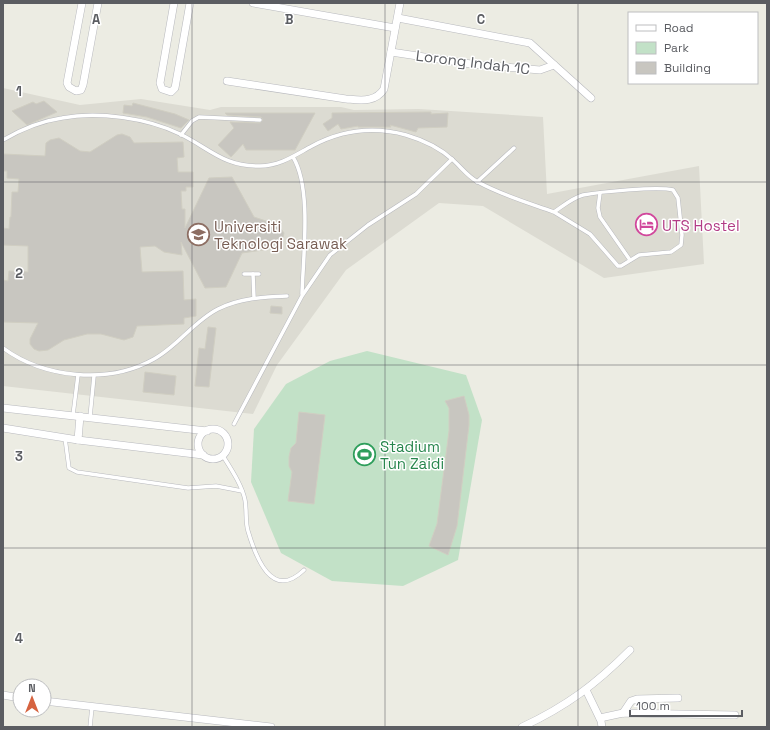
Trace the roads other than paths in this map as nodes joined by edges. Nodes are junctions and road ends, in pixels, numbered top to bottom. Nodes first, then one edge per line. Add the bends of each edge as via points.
1 (82, 3) edge
2 (98, 3) edge
3 (174, 3) edge
4 (190, 3) edge
5 (253, 3) edge
6 (400, 3) edge
7 (398, 18) junction
8 (396, 28) junction
9 (392, 52) junction
10 (554, 66) junction
11 (227, 81) dead end
12 (591, 98) dead end
13 (260, 120) dead end
14 (181, 135) junction
15 (3, 140) edge
16 (514, 148) dead end
17 (293, 156) junction
18 (452, 159) junction
19 (477, 182) junction
20 (600, 193) junction
21 (554, 212) junction
22 (630, 260) junction
23 (244, 274) dead end
24 (253, 274) junction
25 (259, 274) dead end
26 (287, 296) dead end
27 (302, 296) junction
28 (254, 298) junction
29 (3, 348) edge
30 (78, 375) junction
31 (94, 376) junction
32 (3, 408) edge
33 (77, 415) junction
34 (90, 417) junction
35 (234, 424) dead end
36 (3, 428) edge
37 (207, 431) junction
38 (65, 438) junction
39 (78, 440) junction
40 (203, 455) junction
41 (223, 456) junction
42 (242, 491) junction
43 (304, 570) dead end
44 (630, 650) dead end
45 (586, 690) junction
46 (678, 698) dead end
47 (52, 702) edge
48 (92, 707) junction
49 (623, 713) junction
50 (735, 715) dead end
51 (600, 718) junction
52 (90, 727) edge
53 (271, 727) edge
54 (522, 727) edge
55 (602, 727) edge

1 - 2 street via 67,83 69,88 76,91 81,90 83,85
3 - 4 street via 160,83 162,89 170,92 175,88
5 - 8 street
6 - 7 street
7 - 8 street
7 - 10 street, Lorong Indah 1C via 530,43
8 - 9 street
9 - 10 street, Lorong Indah 1C via 471,64 540,70
9 - 11 street via 384,89 380,95 364,101
10 - 12 street, Lorong Indah 1C
13 - 14 lane via 199,117 192,121
14 - 15 lane via 167,128 131,119 74,116 31,127
14 - 17 lane via 219,158 246,166 276,164
16 - 19 lane
17 - 18 lane via 336,134 386,130 420,140
17 - 27 lane via 300,171 304,196
18 - 19 lane
18 - 27 lane via 416,194 368,225 330,255
19 - 21 lane
20 - 21 lane via 582,196
20 - 22 lane via 600,218
20 - 22 lane via 668,189 676,193 681,245 671,252 648,253
21 - 22 lane via 590,234 616,265 621,266
23 - 24 lane
24 - 25 lane
24 - 28 lane
26 - 28 lane
27 - 35 lane
28 - 31 lane via 219,308 154,359 117,372
29 - 30 lane via 31,364 55,372
30 - 31 lane
30 - 33 lane
31 - 34 lane
32 - 33 street
33 - 34 street
33 - 39 street
34 - 37 street
36 - 38 street
37 - 40 street via 198,442
37 - 41 street via 221,431 227,438 228,450
38 - 39 street
38 - 42 lane via 70,468 77,472 188,488 216,486
39 - 40 street
40 - 41 street via 215,459
41 - 42 lane
42 - 43 lane via 248,530 265,572 275,580 287,581 296,578
44 - 45 street
45 - 51 street
45 - 54 street via 558,709
46 - 49 street via 637,699 631,701
47 - 48 street
48 - 52 lane
48 - 53 street
49 - 50 street
49 - 51 street
51 - 55 street

